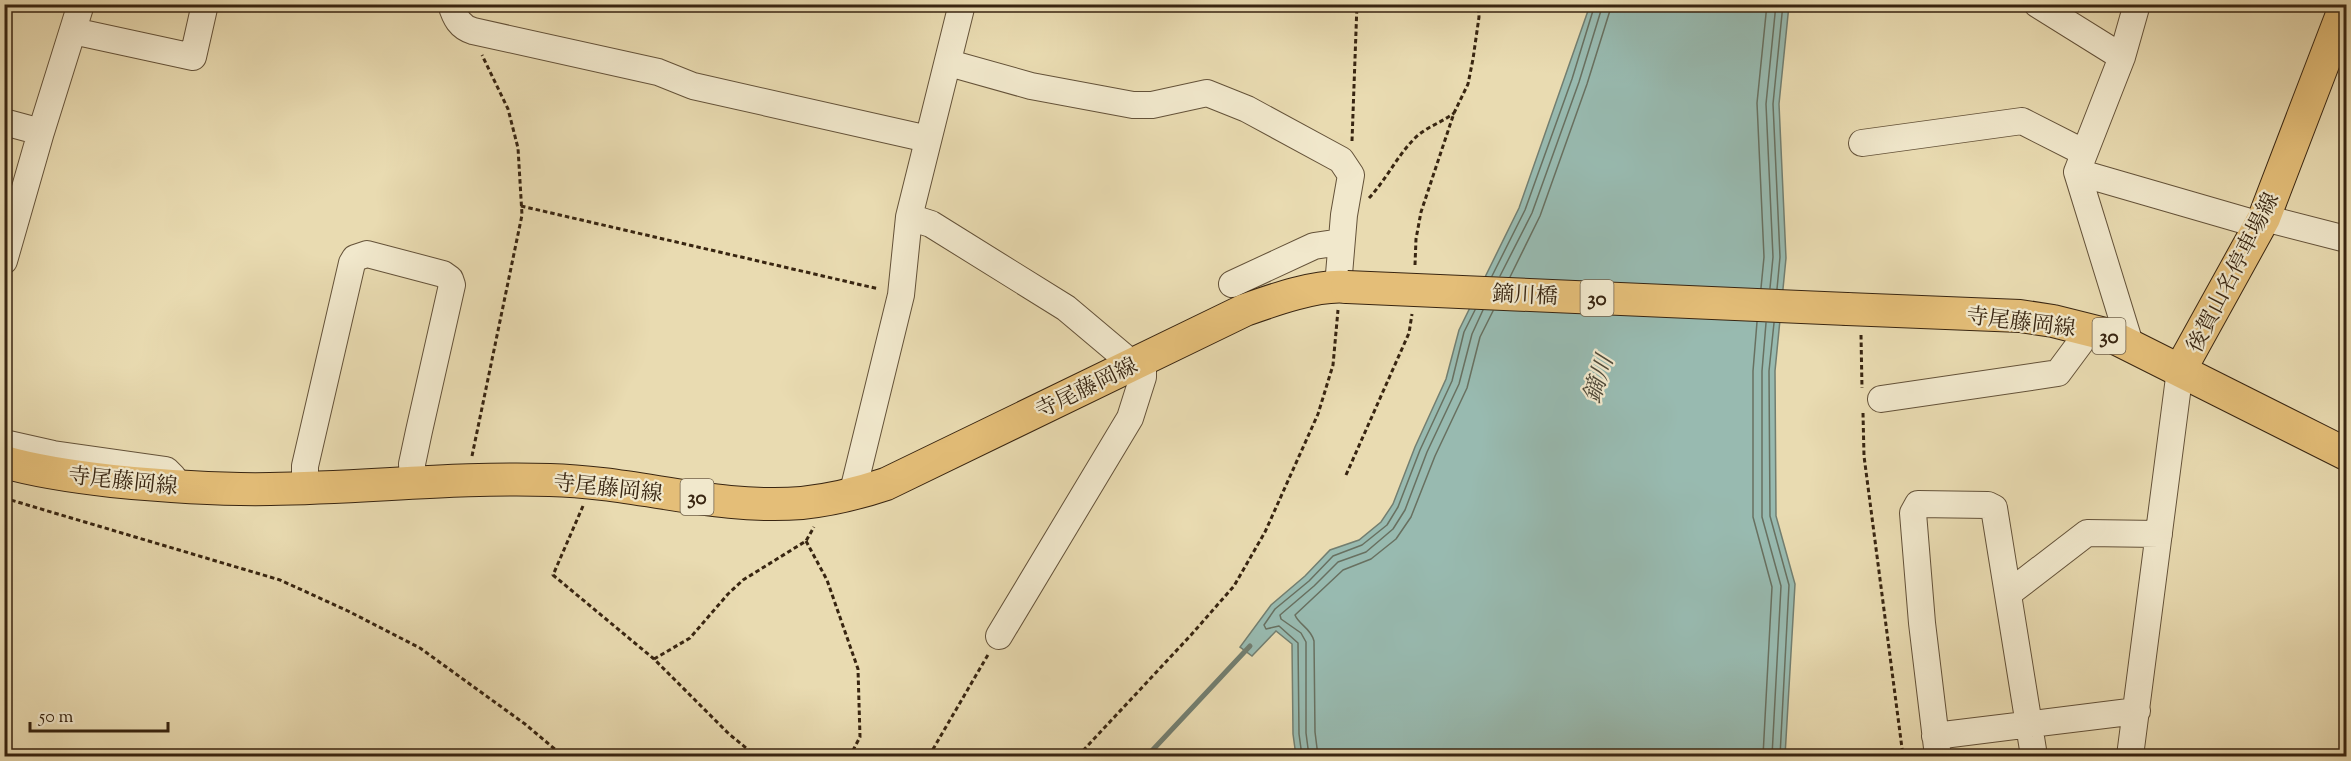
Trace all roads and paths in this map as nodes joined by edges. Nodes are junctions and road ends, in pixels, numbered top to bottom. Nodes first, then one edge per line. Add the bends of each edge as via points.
1 (81, 4) edge
2 (204, 4) edge
3 (451, 4) edge
4 (962, 4) edge
5 (1357, 4) edge
6 (1478, 4) edge
7 (2037, 4) edge
8 (2137, 4) edge
9 (2346, 4) edge
10 (473, 31) junction
11 (73, 32) junction
12 (2122, 57) junction
13 (949, 63) junction
14 (1454, 112) junction
15 (4, 122) edge
16 (41, 132) junction
17 (1352, 138) dead end
18 (928, 139) junction
19 (1862, 143) dead end
20 (2080, 162) junction
21 (1365, 203) dead end
22 (521, 206) junction
23 (909, 217) junction
24 (2262, 221) junction
25 (2346, 239) edge
26 (1341, 242) junction
27 (4, 261) edge
28 (1415, 270) dead end
29 (1232, 284) dead end
30 (1342, 286) junction
31 (901, 295) junction
32 (1853, 309) junction
33 (1413, 310) dead end
34 (2084, 328) junction
35 (2131, 346) junction
36 (1136, 363) junction
37 (2180, 370) junction
38 (1869, 400) junction
39 (4, 443) edge
40 (2346, 454) edge
41 (4, 462) edge
42 (1346, 476) dead end
43 (467, 479) junction
44 (594, 482) junction
45 (412, 483) junction
46 (175, 486) junction
47 (305, 487) junction
48 (838, 497) junction
49 (4, 498) edge
50 (2159, 534) junction
51 (806, 541) junction
52 (2009, 593) junction
53 (999, 636) joint
54 (654, 659) junction
55 (2137, 711) junction
56 (2029, 726) junction
57 (1936, 746) edge
58 (563, 756) edge
59 (756, 756) edge
60 (850, 756) edge
61 (929, 756) edge
62 (1078, 756) edge
63 (1903, 756) edge
64 (2034, 756) edge
65 (2130, 756) edge

1 - 11 street
2 - 11 street via 193,57
3 - 10 street via 461,25
4 - 13 street
5 - 17 path
6 - 14 path via 1468,84
7 - 12 street
8 - 12 street
9 - 24 main road, 後賀山名停車場線
10 - 18 street
10 - 22 path via 508,109 518,148
11 - 16 street
12 - 20 street
13 - 18 street
13 - 26 street via 1031,86 1133,105 1152,105 1207,93 1247,109 1341,160 1347,168 1351,175
14 - 21 path via 1415,139
14 - 28 path via 1419,222
15 - 16 street
16 - 27 street
18 - 23 street
19 - 20 street via 2022,121
20 - 24 street
20 - 35 street
22 - 31 path
22 - 43 path
23 - 31 street
23 - 36 street via 931,224 1066,308
24 - 25 street
24 - 37 main road, 後賀山名停車場線
26 - 29 street via 1314,246
26 - 30 street
30 - 32 main road, 鏑川橋 / 30, bridge
30 - 36 main road, 寺尾藤岡線 / 30 via 1269,301
30 - 62 path via 1333,364 1310,433 1265,532 1234,586
31 - 48 street
32 - 34 main road, 寺尾藤岡線 / 30 via 2020,316
32 - 38 path
33 - 42 path via 1409,333
34 - 35 main road, 寺尾藤岡線 / 30
34 - 38 street via 2081,342 2058,373
35 - 37 main road, 寺尾藤岡線 / 30
36 - 48 main road, 寺尾藤岡線 / 30 via 886,484
36 - 53 street via 1143,377 1130,418
37 - 40 main road, 寺尾藤岡線 / 30
37 - 50 street
38 - 63 path via 1864,456
39 - 46 street via 166,470
41 - 46 main road, 寺尾藤岡線 / 30 via 92,478
43 - 44 main road, 寺尾藤岡線 / 30
43 - 45 main road, 寺尾藤岡線 / 30
44 - 48 main road, 寺尾藤岡線 / 30 via 705,499 761,503 802,503
44 - 54 path via 553,575
45 - 47 main road, 寺尾藤岡線 / 30
45 - 47 street via 418,431 452,285 444,274 367,254 352,263 305,466
46 - 47 main road, 寺尾藤岡線 / 30
48 - 51 path
49 - 58 path via 280,580 420,648
50 - 52 street via 2087,533
50 - 55 street
51 - 54 path via 743,580 690,638
51 - 60 path via 828,580 858,669 860,737
52 - 56 street
52 - 57 street via 1994,508 1918,504 1913,513
53 - 61 path
54 - 59 path
55 - 56 street
55 - 65 street
56 - 57 street
56 - 64 street

